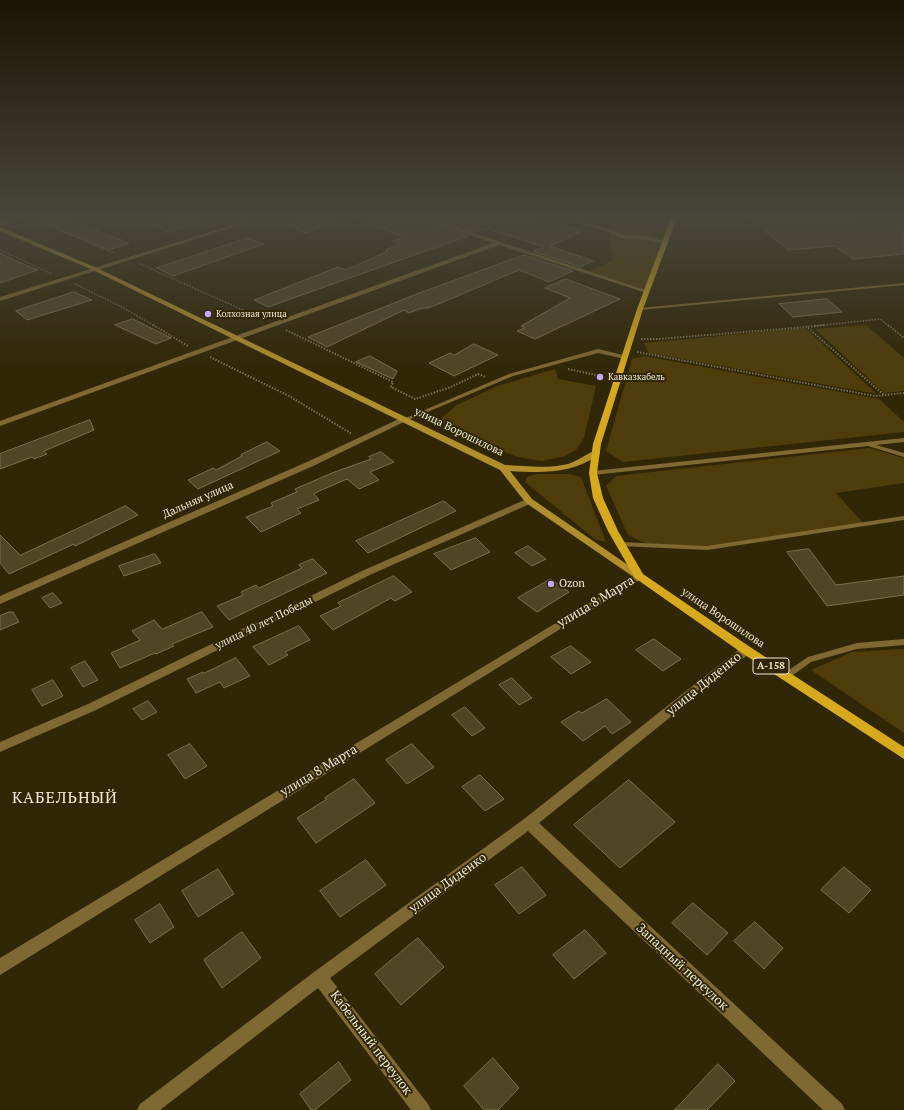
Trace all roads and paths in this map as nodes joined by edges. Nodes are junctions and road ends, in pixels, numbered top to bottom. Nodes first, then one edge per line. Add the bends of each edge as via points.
1 (44, 270) edge
2 (93, 270) edge
3 (97, 270) edge
4 (152, 270) edge
5 (424, 270) edge
6 (581, 270) edge
7 (654, 270) edge
8 (64, 279) junction
9 (904, 284) edge
10 (646, 291) junction
11 (0, 299) edge
12 (640, 309) junction
13 (274, 324) junction
14 (807, 327) junction
15 (237, 337) junction
16 (904, 338) edge
17 (630, 339) junction
18 (197, 351) junction
19 (626, 353) junction
20 (562, 368) dead end
21 (596, 375) dead end
22 (497, 381) junction
23 (904, 393) edge
24 (884, 395) junction
25 (404, 420) junction
26 (0, 424) edge
27 (361, 440) junction
28 (904, 440) edge
29 (867, 444) junction
30 (596, 453) junction
31 (904, 455) edge
32 (503, 468) junction
33 (593, 473) junction
34 (529, 501) junction
35 (904, 518) edge
36 (620, 544) junction
37 (639, 576) junction
38 (0, 600) edge
39 (904, 642) edge
40 (746, 650) junction
41 (786, 676) junction
42 (0, 747) edge
43 (904, 754) edge
44 (529, 823) junction
45 (0, 967) edge
46 (319, 977) junction
47 (146, 1110) edge
48 (422, 1110) edge
49 (836, 1110) edge

1 - 8 path
2 - 8 street
3 - 15 main road, улица Ворошилова
4 - 13 path
5 - 13 street
6 - 10 street
7 - 10 main road, А-158
8 - 11 street
8 - 18 path via 122,307
9 - 12 lane
10 - 12 main road, А-158
12 - 17 main road, А-158
13 - 15 street
13 - 22 path via 393,382 391,387 415,399 451,387 478,374
14 - 16 path via 880,319
14 - 17 path
14 - 24 path
15 - 18 street
15 - 25 main road, улица Ворошилова
17 - 19 main road, А-158
18 - 26 street
18 - 27 path via 289,396
19 - 22 lane via 598,351
19 - 24 path via 875,396
19 - 30 main road, А-158
20 - 21 path
22 - 25 lane
23 - 24 path
25 - 27 street, Дальняя улица
25 - 32 main road, улица Ворошилова
27 - 38 street, Дальняя улица
28 - 29 lane
29 - 31 lane
29 - 33 lane
30 - 32 main road via 568,467
30 - 33 main road, А-158
32 - 34 main road, улица Ворошилова
33 - 36 main road, А-158 via 598,498
34 - 37 main road, улица Ворошилова
34 - 42 street, улица 40 лет Победы via 368,572 92,707
35 - 36 lane via 707,548
36 - 37 main road, А-158
37 - 40 main road, улица Ворошилова / А-158
37 - 45 street, улица 8 Марта
39 - 41 lane via 857,646 808,660
40 - 41 main road, улица Ворошилова / А-158
40 - 44 street, улица Диденко
41 - 43 main road, улица Ворошилова / А-158
44 - 46 street, улица Диденко
44 - 49 street, Западный переулок
46 - 47 street, улица Диденко
46 - 48 street, Кабельный переулок

